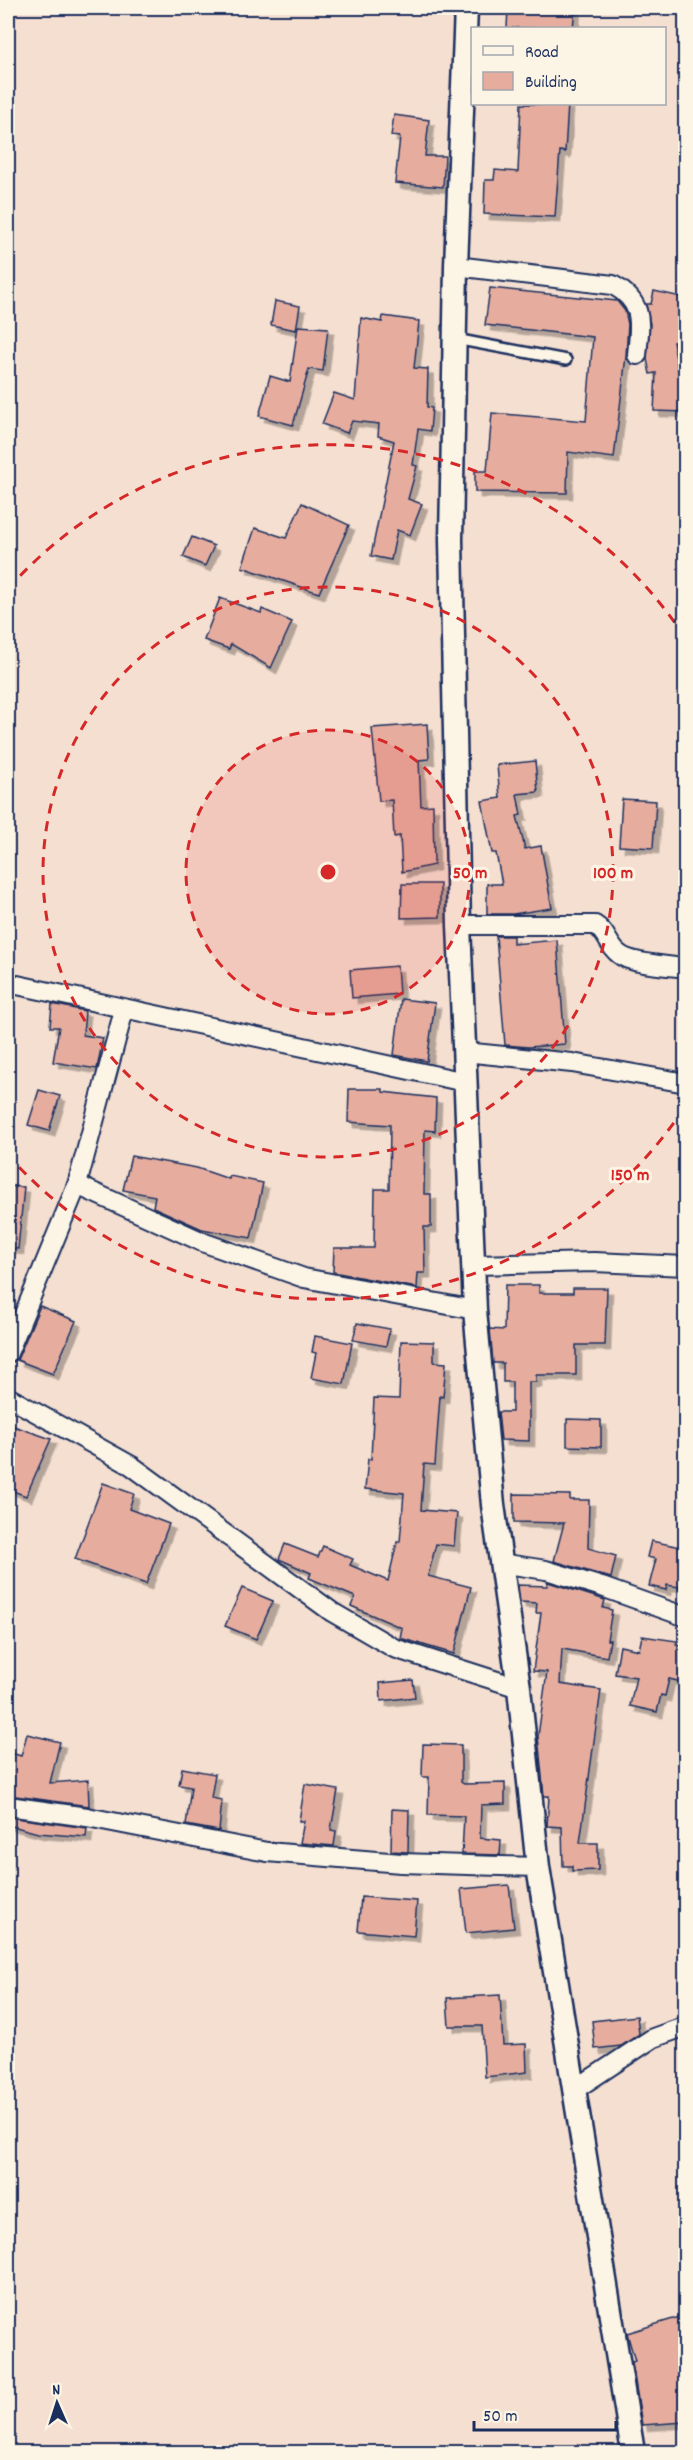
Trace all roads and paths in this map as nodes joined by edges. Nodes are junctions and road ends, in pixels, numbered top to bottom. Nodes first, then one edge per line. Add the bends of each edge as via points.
1 (466, 8) edge
2 (456, 266) junction
3 (455, 339) junction
4 (637, 355) dead end
5 (566, 360) dead end
6 (459, 925) junction
7 (686, 968) edge
8 (8, 983) edge
9 (124, 1010) junction
10 (464, 1052) junction
11 (465, 1082) junction
12 (686, 1083) edge
13 (77, 1185) junction
14 (474, 1265) junction
15 (686, 1266) edge
16 (475, 1310) junction
17 (8, 1353) edge
18 (8, 1396) edge
19 (500, 1563) junction
20 (686, 1617) edge
21 (519, 1688) junction
22 (8, 1806) edge
23 (538, 1867) junction
24 (686, 2026) edge
25 (574, 2090) junction
26 (633, 2452) edge

1 - 2 street
2 - 3 street
2 - 4 street via 613,285 633,300 637,310
3 - 5 lane
3 - 6 street via 451,540
6 - 7 street via 595,925 626,958
6 - 10 street
8 - 9 street
9 - 11 street
9 - 13 street
10 - 11 street
10 - 12 street via 572,1063
11 - 14 street
13 - 16 street via 204,1243 304,1278
13 - 17 street
14 - 15 street via 594,1262
14 - 16 street
16 - 19 street
18 - 21 street via 132,1466 332,1612 394,1648
19 - 20 street via 546,1570
19 - 21 street
21 - 23 street
22 - 23 street via 267,1852 401,1863
23 - 25 street
24 - 25 street via 653,2037
25 - 26 street

